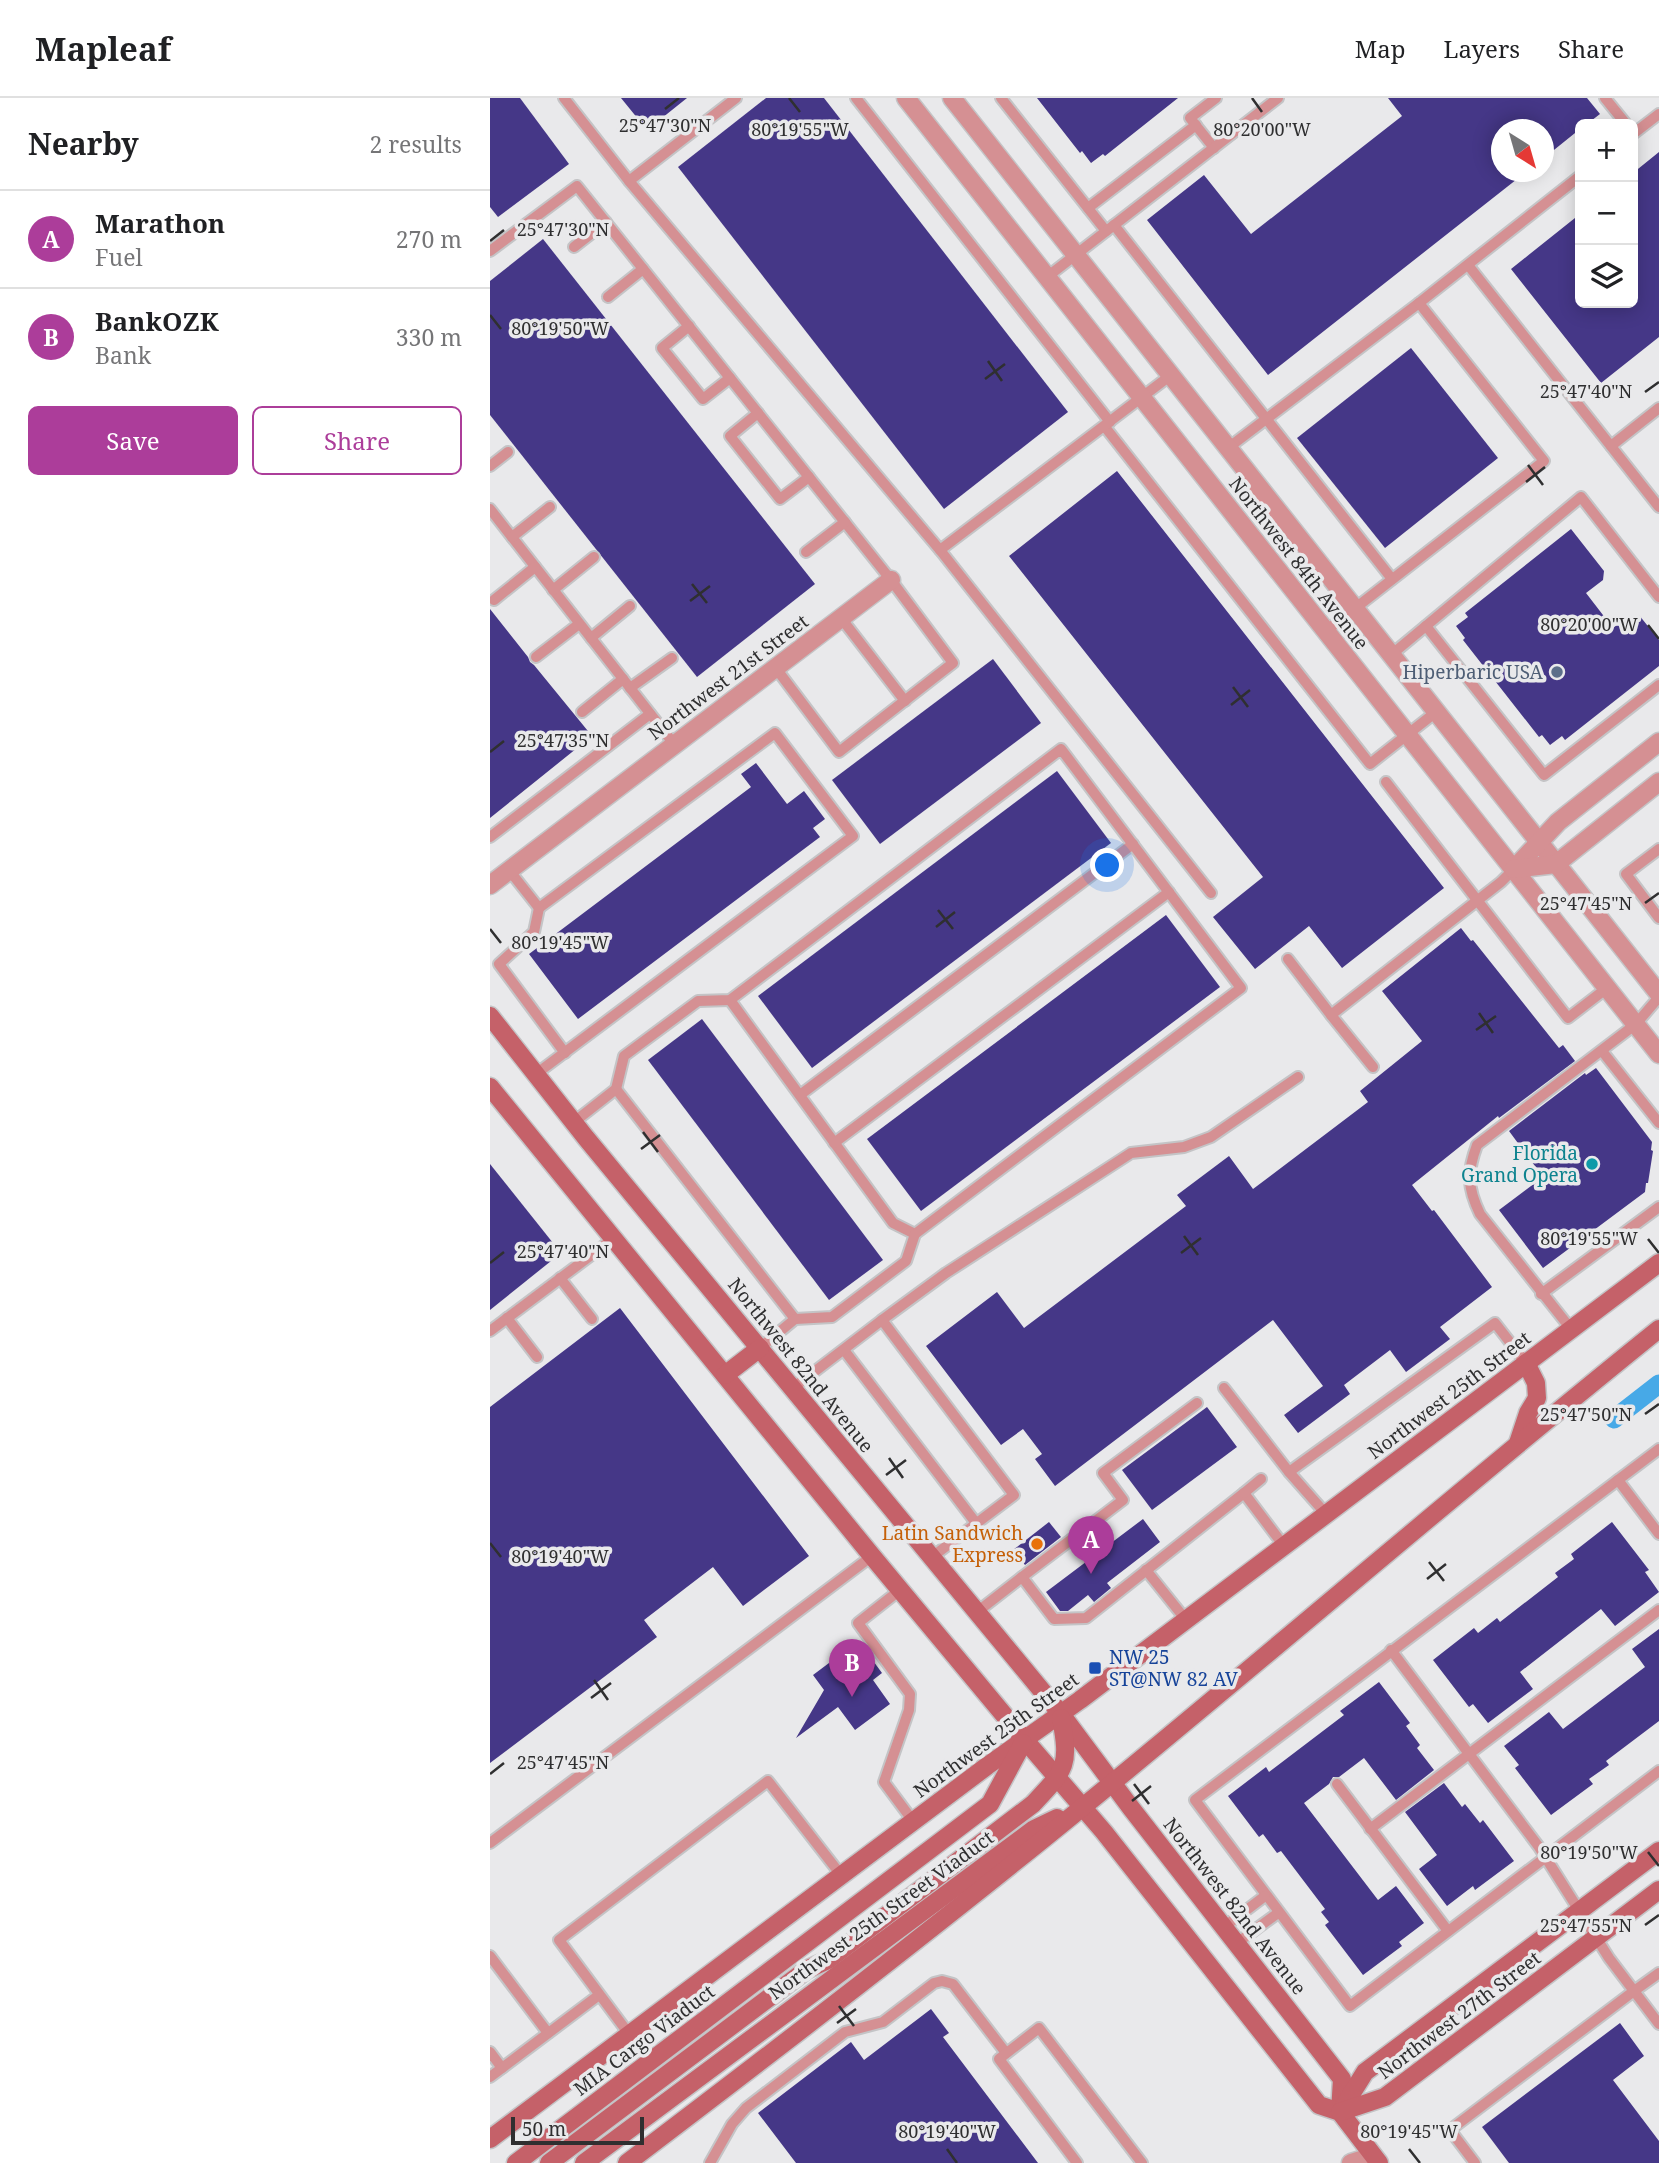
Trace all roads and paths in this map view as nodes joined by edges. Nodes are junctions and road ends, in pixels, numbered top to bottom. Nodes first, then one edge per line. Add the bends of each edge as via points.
1 (564, 98) edge
2 (736, 98) edge
3 (856, 98) edge
4 (906, 98) edge
5 (952, 98) edge
6 (1001, 98) edge
7 (1216, 98) edge
8 (1278, 98) edge
9 (1605, 98) edge
10 (1659, 114) edge
11 (1622, 119) edge
12 (1196, 125) junction
13 (1638, 127) edge
14 (1214, 148) junction
15 (1575, 180) edge
16 (629, 181) junction
17 (1088, 208) junction
18 (606, 222) junction
19 (1110, 228) junction
20 (575, 247) dead end
21 (490, 251) edge
22 (1075, 254) junction
23 (1468, 265) junction
24 (643, 269) junction
25 (1047, 276) junction
26 (608, 298) dead end
27 (1419, 303) junction
28 (688, 326) junction
29 (1171, 375) junction
30 (730, 378) junction
31 (1142, 398) junction
32 (1659, 408) edge
33 (758, 413) junction
34 (1266, 419) junction
35 (1107, 425) junction
36 (1611, 446) junction
37 (1228, 448) junction
38 (508, 452) dead end
39 (490, 466) edge
40 (809, 477) junction
41 (1659, 507) edge
42 (550, 508) dead end
43 (492, 517) edge
44 (845, 522) junction
45 (512, 537) junction
46 (940, 550) junction
47 (806, 552) dead end
48 (594, 557) dead end
49 (535, 567) junction
50 (1392, 579) junction
51 (891, 580) junction
52 (553, 590) junction
53 (1659, 597) edge
54 (495, 600) dead end
55 (630, 606) dead end
56 (1355, 609) junction
57 (841, 618) junction
58 (579, 624) junction
59 (1426, 626) junction
60 (1326, 631) junction
61 (590, 638) junction
62 (1391, 655) junction
63 (536, 657) dead end
64 (672, 657) dead end
65 (775, 667) junction
66 (623, 679) junction
67 (1659, 685) edge
68 (630, 688) junction
69 (905, 701) junction
70 (582, 712) dead end
71 (1436, 712) junction
72 (650, 713) junction
73 (1407, 734) junction
74 (1659, 742) edge
75 (674, 744) junction
76 (1386, 782) dead end
77 (1659, 782) edge
78 (490, 837) edge
79 (1539, 842) junction
80 (1133, 844) junction
81 (1659, 849) edge
82 (1556, 864) junction
83 (1514, 869) junction
84 (509, 870) junction
85 (490, 885) edge
86 (1169, 892) junction
87 (1211, 893) dead end
88 (1477, 900) junction
89 (539, 908) junction
90 (1659, 918) edge
91 (1288, 959) dead end
92 (1607, 988) junction
93 (1659, 996) edge
94 (730, 1000) junction
95 (1331, 1015) junction
96 (490, 1016) edge
97 (1636, 1024) junction
98 (1602, 1051) junction
99 (565, 1053) junction
100 (1659, 1054) edge
101 (1373, 1067) dead end
102 (536, 1074) junction
103 (1298, 1077) dead end
104 (490, 1087) edge
105 (616, 1089) junction
106 (800, 1095) junction
107 (574, 1122) junction
108 (1659, 1123) edge
109 (834, 1143) junction
110 (1659, 1207) edge
111 (915, 1234) junction
112 (614, 1238) junction
113 (1659, 1263) edge
114 (561, 1278) junction
115 (1541, 1294) junction
116 (507, 1318) junction
117 (592, 1319) dead end
118 (795, 1319) junction
119 (882, 1320) junction
120 (1571, 1329) junction
121 (1659, 1329) edge
122 (490, 1331) edge
123 (760, 1348) junction
124 (844, 1350) junction
125 (537, 1357) dead end
126 (1526, 1363) junction
127 (725, 1375) junction
128 (793, 1388) junction
129 (1224, 1388) dead end
130 (1197, 1403) dead end
131 (1518, 1443) junction
132 (1659, 1448) edge
133 (1289, 1472) junction
134 (1261, 1479) dead end
135 (1618, 1480) junction
136 (1244, 1493) junction
137 (1326, 1514) junction
138 (976, 1523) junction
139 (1659, 1534) edge
140 (1284, 1546) junction
141 (872, 1556) junction
142 (932, 1557) junction
143 (1146, 1570) junction
144 (1022, 1577) junction
145 (900, 1590) junction
146 (1659, 1610) edge
147 (977, 1612) junction
148 (1186, 1620) junction
149 (1391, 1650) junction
150 (1061, 1714) junction
151 (1024, 1740) junction
152 (1469, 1755) junction
153 (1659, 1770) edge
154 (1058, 1778) junction
155 (1113, 1782) junction
156 (1337, 1784) dead end
157 (1083, 1807) junction
158 (913, 1821) junction
159 (1370, 1829) junction
160 (490, 1843) edge
161 (1659, 1851) edge
162 (1546, 1856) junction
163 (841, 1875) junction
164 (1659, 1890) edge
165 (1265, 1896) junction
166 (1580, 1910) junction
167 (1278, 1913) junction
168 (1224, 1927) junction
169 (1448, 1931) junction
170 (1596, 1938) junction
171 (1237, 1943) junction
172 (797, 1950) joint
173 (490, 1956) edge
174 (828, 1960) junction
175 (1659, 1973) edge
176 (1634, 1991) junction
177 (599, 1995) junction
178 (797, 2003) junction
179 (1659, 2024) edge
180 (548, 2033) junction
181 (629, 2034) junction
182 (490, 2052) edge
183 (1006, 2053) junction
184 (502, 2067) junction
185 (490, 2077) edge
186 (1340, 2112) junction
187 (490, 2139) edge
188 (1376, 2160) edge
189 (516, 2163) edge
190 (549, 2163) edge
191 (584, 2163) edge
192 (627, 2163) edge
193 (710, 2163) edge
194 (1077, 2163) edge
195 (1142, 2163) edge
196 (1351, 2163) edge
197 (1475, 2163) edge

1 - 16 lane
2 - 16 lane
3 - 35 lane
4 - 25 street, Northwest 84th Avenue
5 - 22 street, Northwest 84th Avenue
6 - 17 lane
7 - 12 lane via 1190,118
8 - 14 lane
9 - 11 lane
10 - 13 lane
12 - 14 lane
12 - 17 lane
14 - 19 lane
15 - 23 lane
16 - 46 lane
17 - 19 lane
18 - 20 lane
18 - 21 lane via 577,186
18 - 24 lane
19 - 22 lane
19 - 34 lane
22 - 25 lane
22 - 29 street, Northwest 84th Avenue
23 - 27 lane
23 - 36 lane
24 - 26 lane
24 - 28 lane
25 - 31 street, Northwest 84th Avenue
27 - 34 lane
27 - 50 lane via 1544,461
28 - 30 lane
28 - 30 lane via 662,348 670,358 704,399
29 - 31 lane
29 - 37 street, Northwest 84th Avenue
30 - 33 lane
31 - 35 lane
31 - 60 street, Northwest 84th Avenue
32 - 36 lane
33 - 40 lane
33 - 40 lane via 730,436 738,447 780,499
34 - 37 lane
34 - 50 lane
35 - 46 lane
35 - 73 lane via 1370,764
36 - 41 lane
37 - 56 street, Northwest 84th Avenue
38 - 39 lane
40 - 44 lane
42 - 45 lane
43 - 45 lane
44 - 47 lane
44 - 51 lane
45 - 49 lane
46 - 87 lane
48 - 52 lane
49 - 52 lane
49 - 54 lane
50 - 56 lane
51 - 57 street, Northwest 21st Street
51 - 69 lane via 953,663
52 - 58 lane
53 - 59 lane via 1581,498
55 - 61 lane
56 - 60 lane
56 - 62 street, Northwest 84th Avenue
57 - 65 street, Northwest 21st Street
57 - 69 lane
58 - 61 lane
58 - 63 lane
59 - 62 lane
59 - 67 lane via 1544,775
60 - 73 street, Northwest 84th Avenue
61 - 66 lane
62 - 71 street, Northwest 84th Avenue
64 - 68 lane
65 - 69 lane via 839,752
65 - 75 street, Northwest 21st Street
66 - 68 lane
66 - 70 lane
68 - 72 lane
71 - 73 lane
71 - 79 street, Northwest 84th Avenue
72 - 75 lane
72 - 78 lane
73 - 83 street, Northwest 84th Avenue
74 - 79 street
75 - 84 street, Northwest 21st Street
76 - 88 lane
77 - 82 street
79 - 82 street, Northwest 84th Avenue
79 - 83 street
80 - 86 lane
80 - 94 lane via 1061,749
80 - 106 lane
81 - 90 lane via 1626,874
82 - 83 street
82 - 93 street, Northwest 84th Avenue
83 - 88 lane
83 - 92 street, Northwest 84th Avenue
84 - 85 street, Northwest 21st Street
84 - 89 lane
86 - 109 lane
86 - 111 lane via 1241,988
88 - 92 lane via 1568,1018
88 - 95 lane
89 - 99 lane via 534,932 499,964
89 - 99 lane via 775,733 853,836
91 - 95 lane
92 - 97 street, Northwest 84th Avenue
93 - 97 lane
94 - 105 lane via 698,1001 624,1056
94 - 106 lane
95 - 101 lane
96 - 102 main road, Northwest 82nd Avenue
97 - 98 lane
97 - 100 street, Northwest 84th Avenue
98 - 108 lane
98 - 115 lane via 1477,1144 1471,1161 1472,1198 1480,1214
99 - 102 lane
102 - 107 main road, Northwest 82nd Avenue
103 - 119 lane via 1211,1137 1184,1147 1131,1153
104 - 112 main road
105 - 107 lane
105 - 118 lane
106 - 109 lane
107 - 123 main road, Northwest 82nd Avenue
109 - 111 lane via 893,1223
110 - 115 lane
111 - 118 lane via 906,1261 832,1317
112 - 114 lane
112 - 127 main road
113 - 120 main road, Northwest 25th Street
114 - 116 lane
114 - 117 lane
115 - 120 lane
116 - 122 lane
116 - 125 lane
118 - 123 lane
119 - 124 lane
119 - 138 lane via 1014,1495
120 - 126 main road, Northwest 25th Street
121 - 131 main road
123 - 127 main road
123 - 128 main road, Northwest 82nd Avenue
124 - 128 lane
124 - 138 lane
126 - 131 main road via 1538,1398
126 - 133 lane via 1494,1323
126 - 137 main road, Northwest 25th Street
127 - 141 main road
128 - 142 main road, Northwest 82nd Avenue
129 - 133 lane
130 - 144 lane via 1103,1473 1123,1500
131 - 155 main road
132 - 135 lane
133 - 137 lane
134 - 136 lane
135 - 139 lane
135 - 149 lane
136 - 140 lane
136 - 143 lane
137 - 140 main road, Northwest 25th Street
138 - 142 lane
140 - 148 main road, Northwest 25th Street
141 - 145 main road
141 - 160 lane
142 - 147 main road, Northwest 82nd Avenue
143 - 144 lane via 1086,1618 1054,1619
143 - 148 lane
144 - 147 lane
145 - 151 main road
145 - 158 lane via 858,1623 910,1694 909,1710 884,1782
146 - 152 lane
147 - 150 main road, Northwest 82nd Avenue
148 - 150 main road, Northwest 25th Street
149 - 152 lane
149 - 165 lane via 1195,1800
150 - 151 main road, Northwest 25th Street
150 - 154 main road via 1067,1748
150 - 155 main road, Northwest 82nd Avenue
151 - 154 main road
151 - 158 main road, Northwest 25th Street
151 - 172 main road, Northwest 25th Street Viaduct via 990,1804
152 - 159 lane
152 - 162 lane
153 - 162 lane
154 - 157 main road
154 - 174 main road via 1021,1814
155 - 157 main road
155 - 168 main road, Northwest 82nd Avenue
156 - 159 lane
157 - 178 main road, Northwest 25th Street Viaduct via 1034,1829
157 - 186 main road via 1320,2105
157 - 192 main road
158 - 163 main road, Northwest 25th Street
159 - 169 lane
161 - 166 main road, Northwest 27th Street
162 - 166 lane
162 - 169 lane
163 - 177 lane via 768,1782 559,1940
163 - 181 main road, Northwest 25th Street
164 - 170 main road, Northwest 27th Street
165 - 167 lane
165 - 168 lane
166 - 170 lane
166 - 186 main road, Northwest 27th Street via 1365,2072
167 - 169 lane via 1350,2006
167 - 171 lane
168 - 171 main road, Northwest 82nd Avenue
170 - 176 lane
170 - 186 main road, Northwest 27th Street via 1385,2097
171 - 186 main road, Northwest 82nd Avenue via 1342,2079
172 - 189 main road, MIA Cargo Viaduct
173 - 180 lane
174 - 178 main road
174 - 190 main road via 806,1970
175 - 176 lane
176 - 179 lane
176 - 197 lane via 1450,2130
177 - 180 lane
177 - 181 lane
178 - 191 main road, Northwest 25th Street Viaduct
180 - 184 lane
181 - 187 main road, Northwest 25th Street
182 - 184 lane
183 - 193 lane via 953,1984 934,1983 883,2022 845,2032 746,2108
183 - 194 lane via 999,2059
183 - 195 lane via 1039,2028
184 - 185 lane
186 - 188 main road
188 - 196 street

